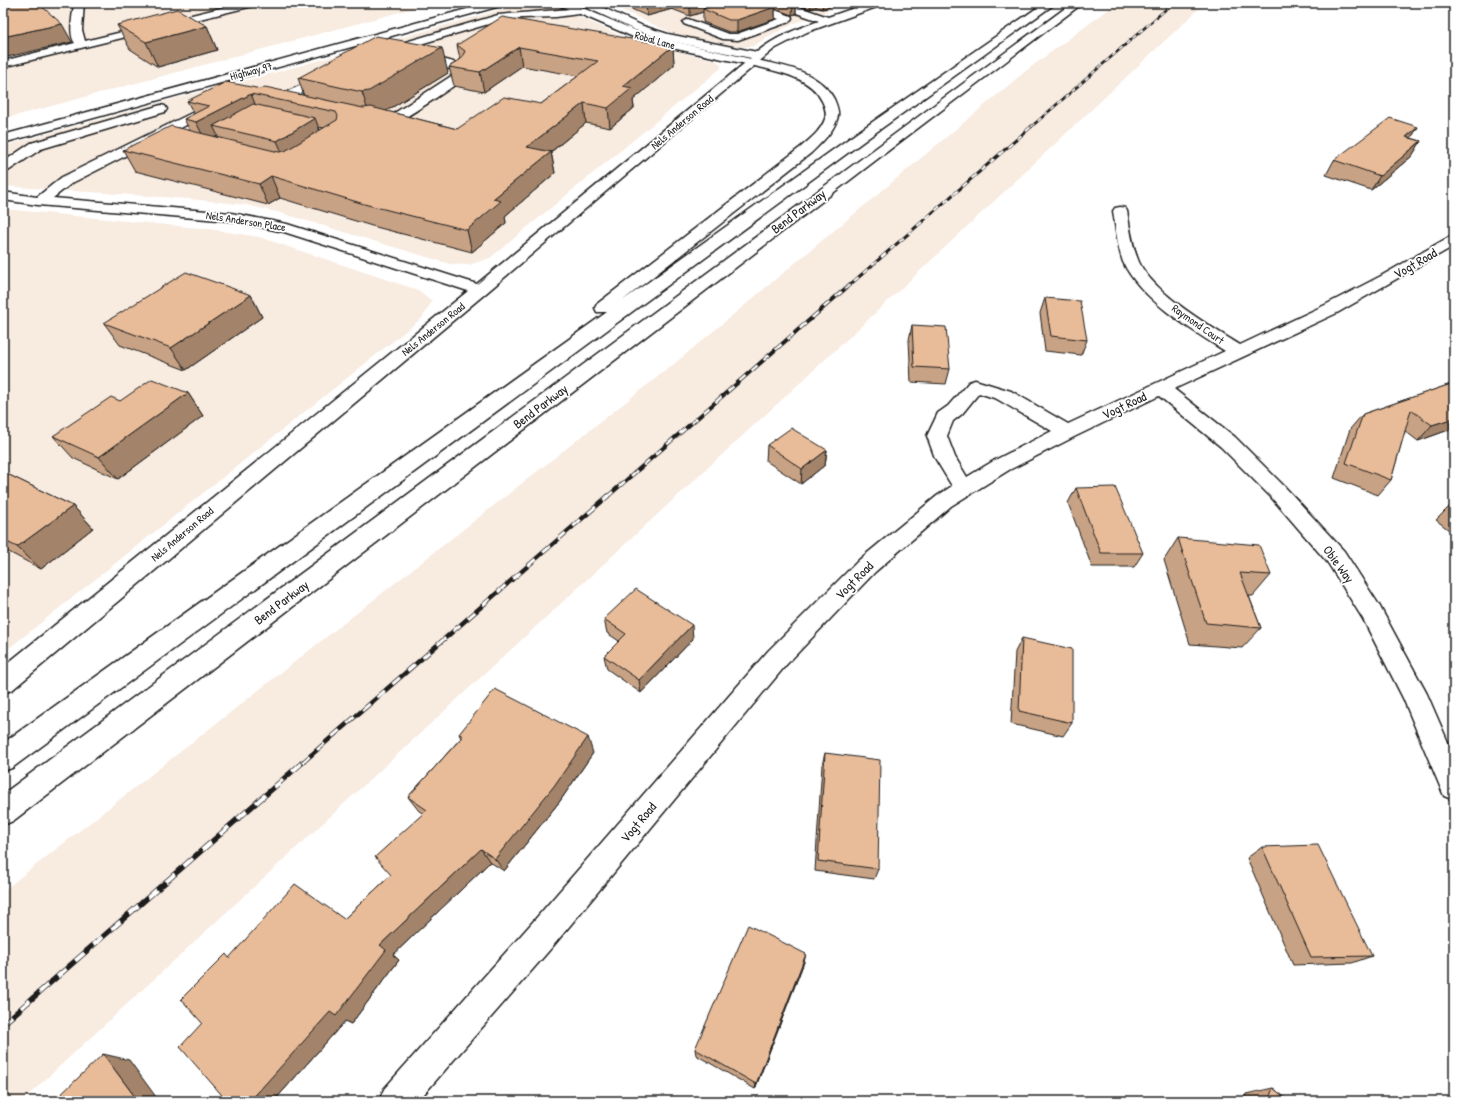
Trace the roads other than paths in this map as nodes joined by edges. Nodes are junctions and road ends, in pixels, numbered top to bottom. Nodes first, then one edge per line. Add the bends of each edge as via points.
1 (79, 3) edge
2 (253, 3) edge
3 (500, 3) edge
4 (563, 3) edge
5 (778, 3) edge
6 (878, 3) edge
7 (1052, 3) edge
8 (1078, 3) edge
9 (743, 4) edge
10 (583, 7) edge
11 (702, 17) edge
12 (829, 21) junction
13 (680, 24) junction
14 (654, 33) junction
15 (84, 45) junction
16 (387, 49) junction
17 (374, 55) edge
18 (755, 59) junction
19 (3, 64) edge
20 (341, 70) edge
21 (218, 104) edge
22 (161, 109) dead end
23 (311, 110) edge
24 (363, 121) edge
25 (156, 136) junction
26 (3, 139) edge
27 (178, 141) edge
28 (3, 168) edge
29 (3, 196) edge
30 (40, 201) junction
31 (1120, 210) dead end
32 (1454, 240) edge
33 (480, 290) junction
34 (1239, 352) junction
35 (524, 382) junction
36 (1161, 388) junction
37 (1067, 432) junction
38 (964, 489) junction
39 (3, 682) edge
40 (3, 759) edge
41 (1454, 787) edge
42 (3, 811) edge
43 (396, 1101) edge

1 - 15 main road via 76,30 78,40
2 - 15 main road
3 - 26 main road, Highway 97
4 - 10 main road, Robal Lane
5 - 12 main road
6 - 12 main road, Nels Anderson Road
7 - 35 main road, Bend Parkway via 857,140
8 - 42 main road, Bend Parkway
9 - 13 main road via 787,18 738,37
10 - 14 main road, Robal Lane
10 - 16 main road via 556,14 498,18
10 - 18 main road, Robal Lane via 631,33 654,41
11 - 13 main road
12 - 18 main road, Nels Anderson Road via 789,36
13 - 14 main road
14 - 18 main road, Robal Lane
15 - 19 main road
16 - 17 main road
16 - 24 main road via 454,66 462,70 461,75 388,121
18 - 33 main road, Nels Anderson Road
18 - 35 main road via 799,75 824,92 832,109 832,118 827,128 806,150 609,303
20 - 23 main road via 281,99 281,102 288,105
21 - 25 main road
22 - 28 main road via 36,146
25 - 27 main road
25 - 30 main road via 67,180
29 - 30 main road, Nels Anderson Place
30 - 33 main road, Nels Anderson Place via 231,217 280,226
31 - 34 main road, Raymond Court via 1124,236 1134,266 1156,293 1186,318
32 - 34 main road, Vogt Road via 1331,309
33 - 39 main road, Nels Anderson Road
34 - 36 main road, Vogt Road
35 - 40 main road, Bend Parkway
36 - 37 main road, Vogt Road
36 - 41 main road, Obie Way via 1228,442 1278,492 1336,557 1371,612 1414,694
37 - 38 main road, Vogt Road via 1002,465
37 - 38 main road via 1004,395 975,386 945,418 938,436 945,458
38 - 43 main road, Vogt Road via 944,501 867,566 777,658 542,935

